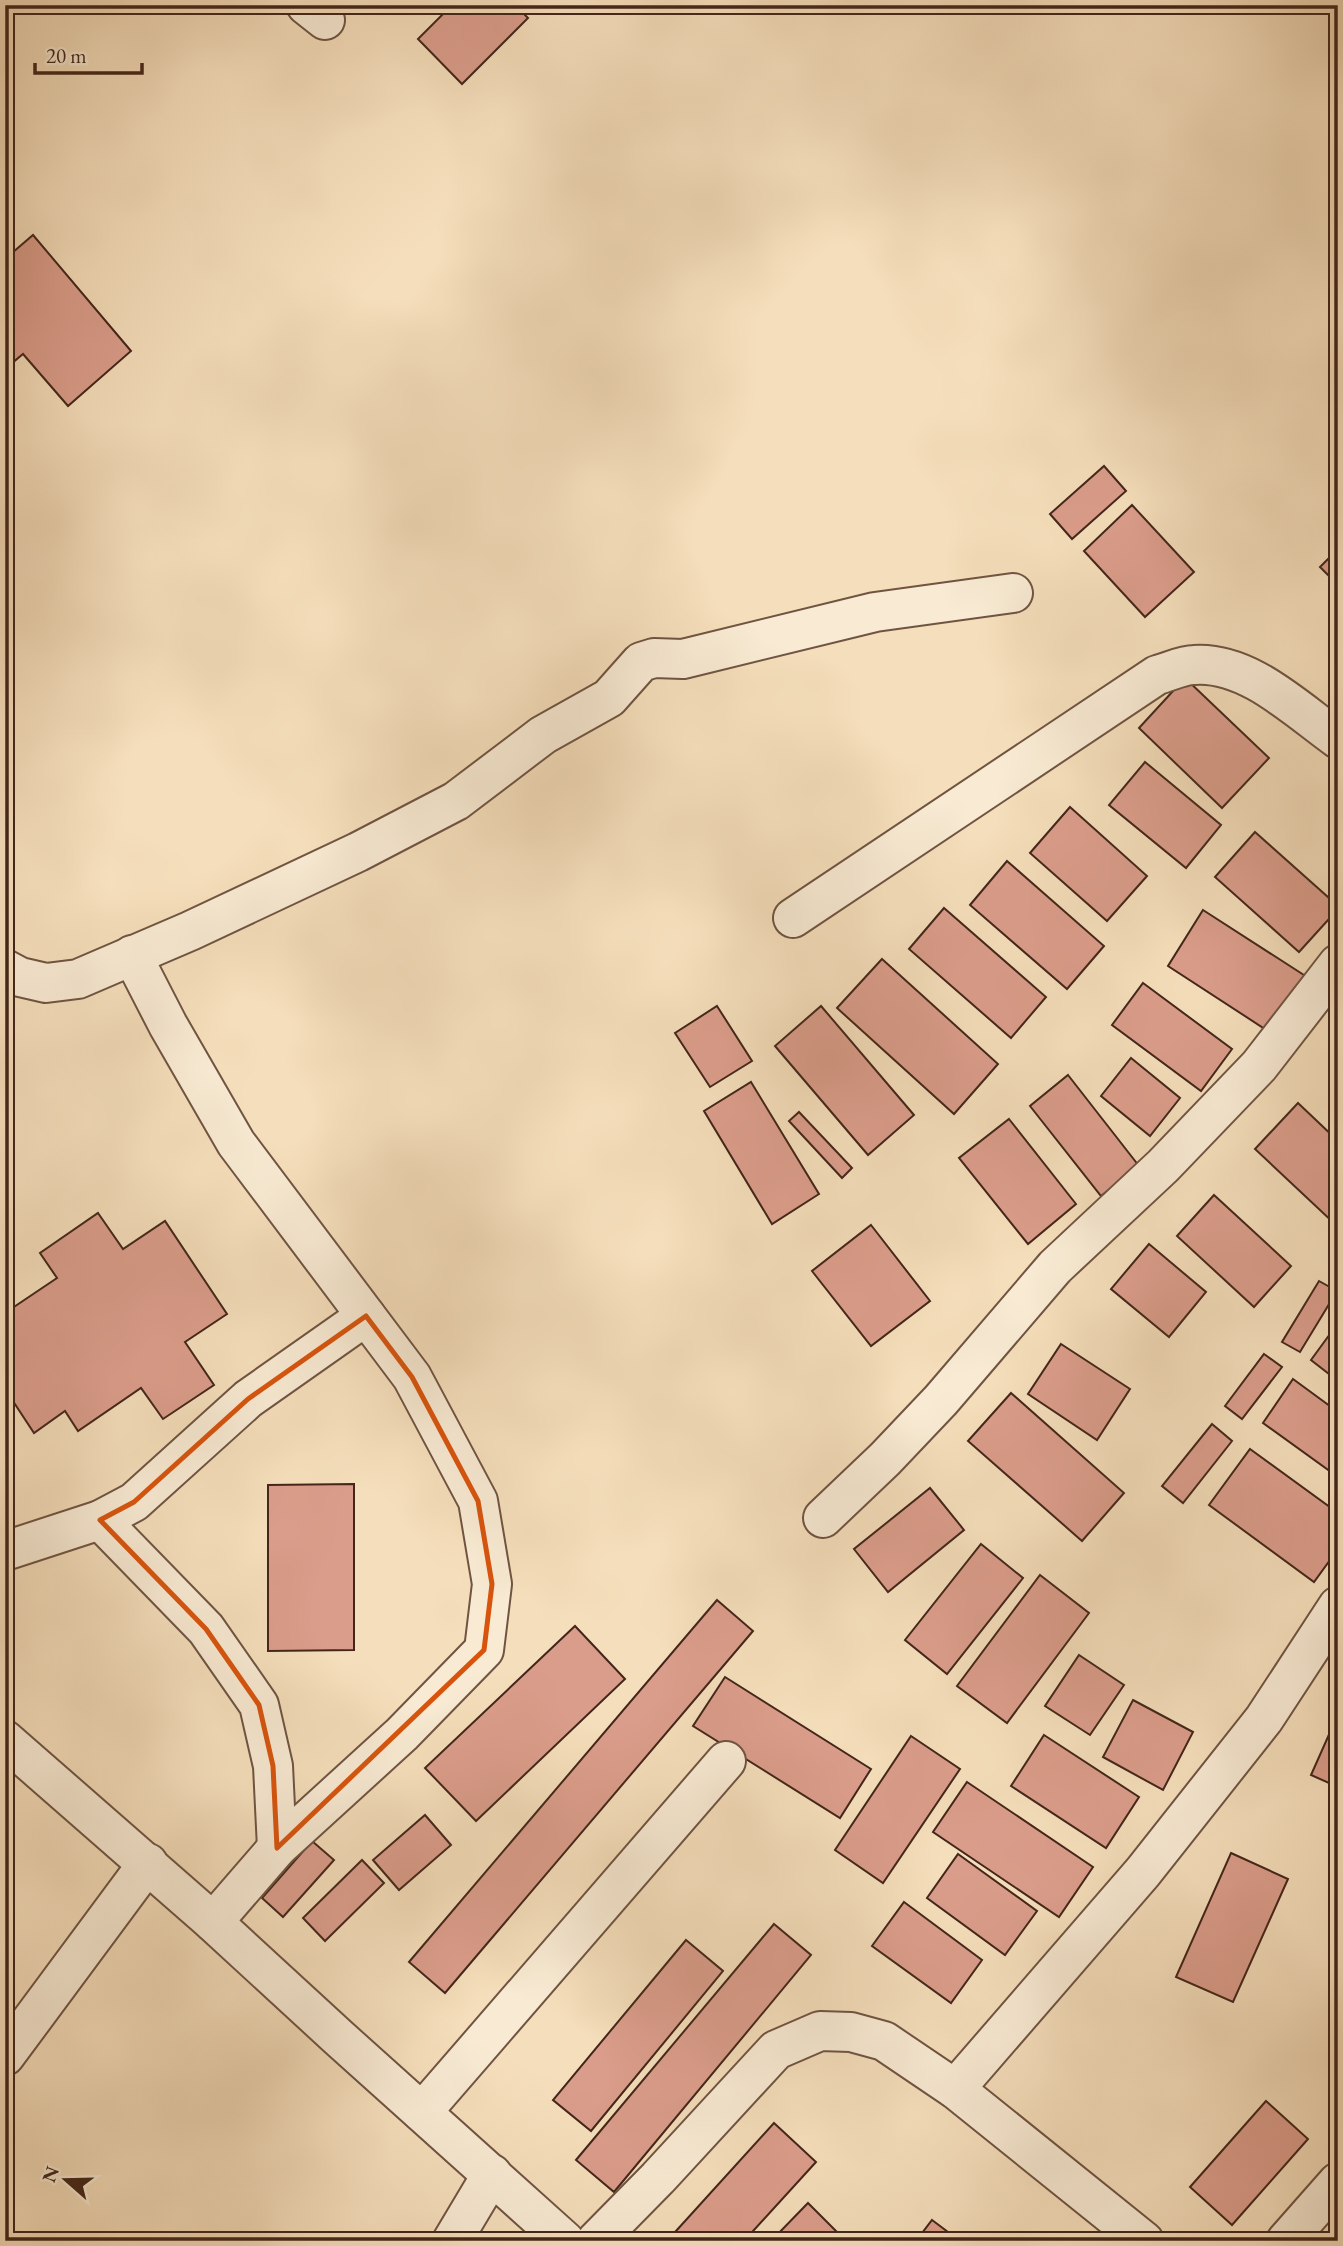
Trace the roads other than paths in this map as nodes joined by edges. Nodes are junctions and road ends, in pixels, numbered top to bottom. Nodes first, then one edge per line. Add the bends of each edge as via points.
1 (1013, 593) dead end
2 (1338, 739) edge
3 (793, 918) dead end
4 (132, 955) junction
5 (1338, 964) edge
6 (5, 969) edge
7 (366, 1316) junction
8 (823, 1518) dead end
9 (100, 1520) junction
10 (5, 1551) edge
11 (1338, 1606) edge
12 (5, 1740) edge
13 (726, 1761) dead end
14 (277, 1848) junction
15 (148, 1863) junction
16 (214, 1922) junction
17 (5, 2056) edge
18 (955, 2089) junction
19 (422, 2112) junction
20 (492, 2174) junction
21 (1338, 2182) edge
22 (452, 2241) edge
23 (565, 2241) edge
24 (596, 2241) edge
25 (1144, 2241) edge
26 (1286, 2241) edge

1 - 4 street via 875,612 682,659 641,662 609,698 543,735 456,801 358,852
2 - 3 street via 1257,681 1226,666 1193,664 1157,675
4 - 6 street via 78,979 46,983
4 - 7 street via 236,1143
5 - 8 street via 1259,1066 1163,1166 1055,1267 941,1400
7 - 9 street via 248,1399 134,1502
7 - 14 street via 412,1377 478,1501 492,1584 484,1650 402,1734
9 - 10 street
9 - 14 street via 206,1629 259,1705 273,1766
11 - 18 street via 1264,1719 1143,1872
12 - 15 street
13 - 19 street
14 - 16 street
15 - 16 street
15 - 17 street
16 - 19 street
18 - 24 street via 884,2041 850,2032 821,2031 787,2045 776,2050
18 - 25 street
19 - 20 street
20 - 22 street
20 - 23 street
21 - 26 street

